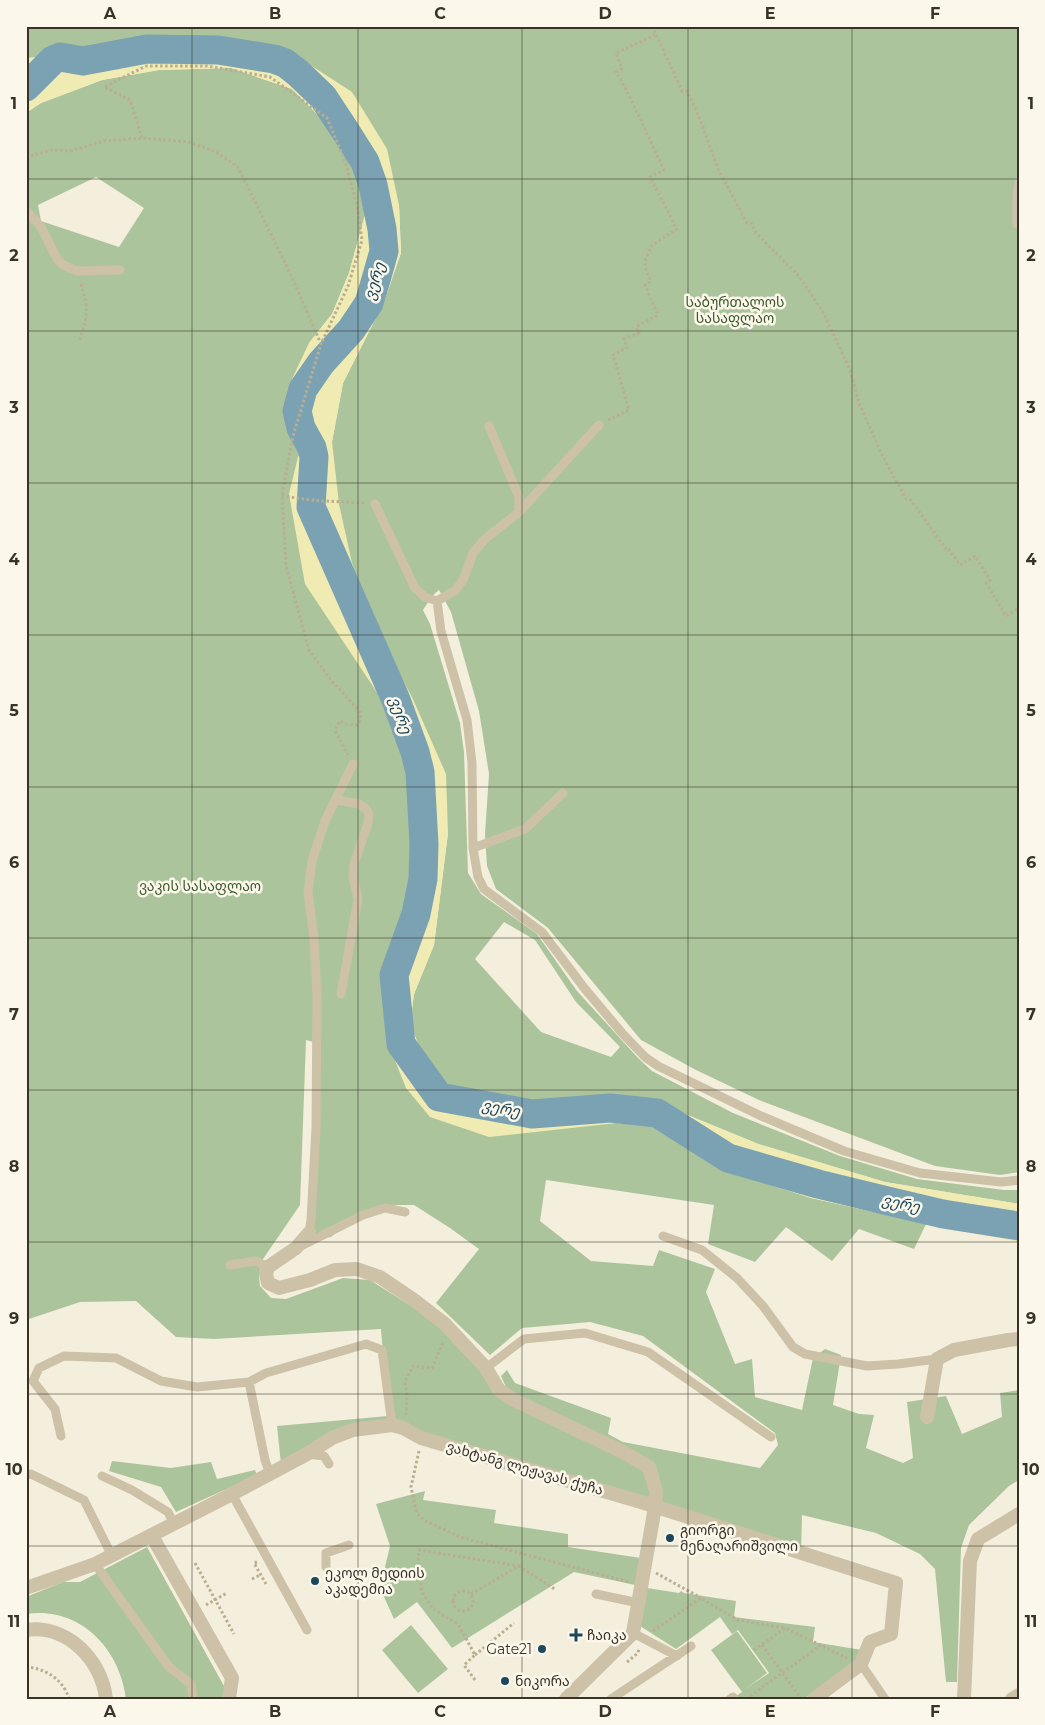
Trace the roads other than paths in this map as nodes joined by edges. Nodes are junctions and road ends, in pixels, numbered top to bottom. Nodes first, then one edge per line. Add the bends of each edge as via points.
1 (1019, 182) edge
2 (26, 210) edge
3 (1017, 224) dead end
4 (120, 270) dead end
5 (599, 425) road end
6 (489, 426) dead end
7 (375, 504) road end
8 (519, 512) junction
9 (437, 601) junction
10 (353, 764) road end
11 (563, 793) dead end
12 (336, 800) junction
13 (473, 848) junction
14 (341, 994) dead end
15 (1019, 1180) edge
16 (405, 1212) dead end
17 (309, 1233) joint
18 (663, 1236) dead end
19 (296, 1248) junction
20 (230, 1265) dead end
21 (268, 1267) junction
22 (1019, 1340) edge
23 (937, 1359) junction
24 (486, 1368) junction
25 (249, 1382) junction
26 (927, 1417) dead end
27 (397, 1426) junction
28 (61, 1436) dead end
29 (771, 1437) dead end
30 (307, 1454) junction
31 (329, 1464) dead end
32 (270, 1474) junction
33 (26, 1475) edge
34 (102, 1476) dead end
35 (232, 1494) junction
36 (655, 1507) junction
37 (1019, 1514) edge
38 (174, 1524) junction
39 (152, 1536) junction
40 (349, 1545) dead end
41 (112, 1556) junction
42 (95, 1564) junction
43 (326, 1567) dead end
44 (26, 1588) edge
45 (596, 1594) dead end
46 (638, 1603) junction
47 (26, 1630) edge
48 (307, 1630) dead end
49 (638, 1635) junction
50 (691, 1646) dead end
51 (678, 1656) junction
52 (862, 1664) junction
53 (1019, 1695) edge
54 (106, 1699) edge
55 (193, 1699) edge
56 (229, 1699) edge
57 (566, 1699) edge
58 (611, 1699) edge
59 (814, 1699) edge
60 (886, 1699) edge
61 (964, 1699) edge
62 (1012, 1699) edge

1 - 3 lane
2 - 4 lane via 41,227 63,265 77,271
5 - 8 lane
6 - 8 lane via 519,497
7 - 9 lane via 415,588 425,597
8 - 9 lane via 473,552 456,590
9 - 13 lane via 441,631 467,720 472,763
10 - 12 lane
11 - 13 lane via 525,829
12 - 14 lane via 358,804 369,814 354,864 358,899
12 - 17 lane via 312,861 308,893 317,995 316,1128
13 - 15 lane via 478,877 484,889 542,932 622,1033 658,1066 761,1116 844,1151 920,1173 1001,1182
16 - 19 lane via 385,1208 363,1215
17 - 19 street
18 - 23 lane via 702,1250 737,1278 763,1306 792,1347 805,1354 867,1366
19 - 21 street
20 - 21 lane via 256,1261
21 - 24 street via 268,1283 279,1288 335,1270 357,1269 380,1277 445,1324
22 - 23 street via 954,1350
23 - 26 street
24 - 29 lane via 524,1338 585,1333 648,1352
24 - 36 street via 499,1390 514,1400 649,1467 656,1491
25 - 27 lane via 266,1373 366,1344 382,1350
25 - 28 lane via 197,1387 161,1381 116,1358 64,1356 39,1368 33,1381 55,1409
25 - 32 lane
27 - 30 street via 353,1430 332,1438
27 - 36 street, ვახტანგ ლეჟავას ქუჩა via 421,1438
30 - 31 lane via 324,1456
30 - 32 street
32 - 35 street
33 - 41 lane via 31,1474 84,1500
34 - 38 lane via 168,1512
35 - 38 street
35 - 48 lane
36 - 46 street
36 - 52 street, ვახტანგ ლეჟავას ქუჩა via 896,1583 891,1634 870,1642
37 - 61 street via 978,1539 970,1561
38 - 39 street
39 - 41 street
39 - 56 street via 232,1678
40 - 43 lane via 326,1553
41 - 42 street
42 - 44 street
42 - 55 lane via 169,1667 191,1684
45 - 46 lane
46 - 49 street
47 - 54 street via 59,1634 79,1646 96,1666
49 - 51 lane
49 - 57 street
50 - 51 lane
51 - 58 lane
52 - 59 street
52 - 60 lane
53 - 62 street

